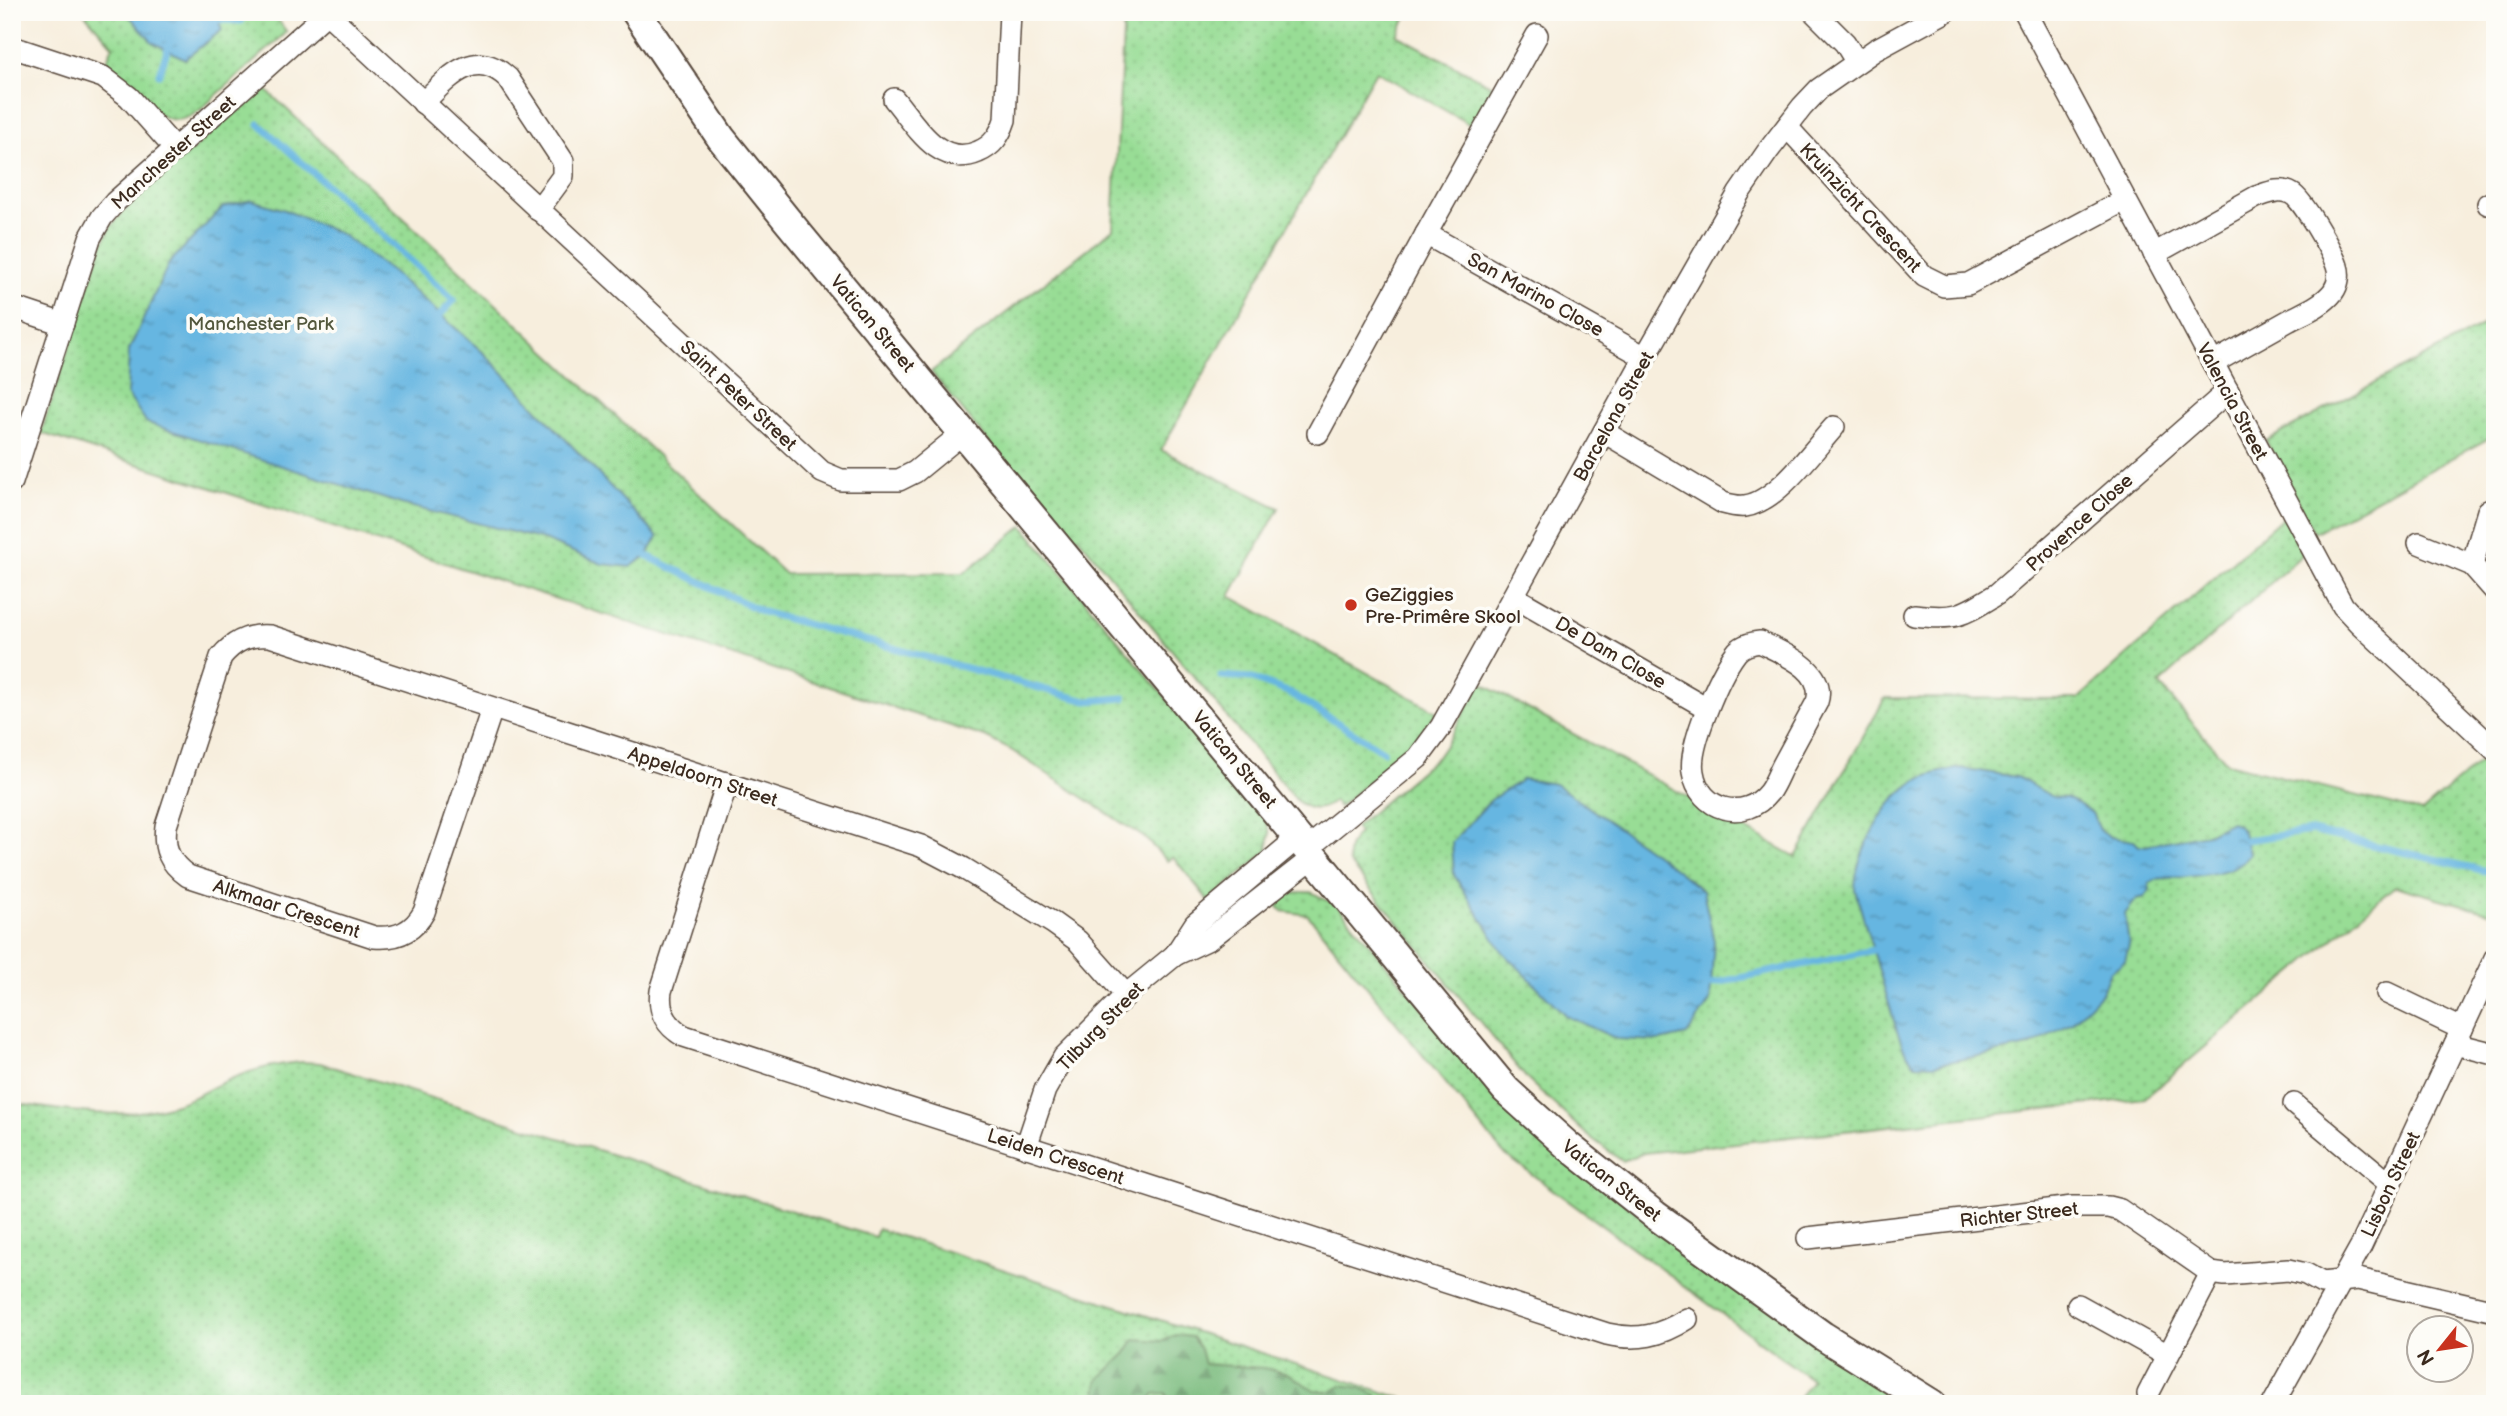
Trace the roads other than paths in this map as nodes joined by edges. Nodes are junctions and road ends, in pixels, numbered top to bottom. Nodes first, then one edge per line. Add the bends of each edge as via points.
1 (636, 12) edge
2 (1010, 12) edge
3 (1814, 12) edge
4 (1945, 12) edge
5 (2025, 12) edge
6 (327, 13) edge
7 (1537, 35) dead end
8 (12, 47) edge
9 (1856, 61) junction
10 (894, 99) dead end
11 (423, 103) junction
12 (1787, 127) junction
13 (175, 149) junction
14 (2125, 200) junction
15 (538, 210) junction
16 (1426, 234) junction
17 (2154, 254) junction
18 (12, 307) edge
19 (63, 324) junction
20 (1646, 357) junction
21 (2213, 363) junction
22 (2228, 391) junction
23 (1834, 427) dead end
24 (964, 432) junction
25 (1604, 432) junction
26 (1318, 433) dead end
27 (12, 482) edge
28 (2488, 510) dead end
29 (2419, 543) dead end
30 (2472, 565) junction
31 (2495, 591) edge
32 (1514, 597) junction
33 (1914, 615) dead end
34 (240, 640) joint
35 (1707, 708) junction
36 (492, 709) junction
37 (2495, 750) edge
38 (727, 783) junction
39 (1307, 847) junction
40 (2495, 958) edge
41 (2387, 993) dead end
42 (1126, 995) junction
43 (2458, 1037) junction
44 (2495, 1054) edge
45 (2294, 1104) dead end
46 (1026, 1147) junction
47 (2390, 1184) junction
48 (1808, 1238) dead end
49 (2211, 1273) junction
50 (2342, 1281) junction
51 (2078, 1304) dead end
52 (2495, 1311) edge
53 (1687, 1319) dead end
54 (2168, 1355) junction
55 (2148, 1394) dead end
56 (1932, 1404) edge
57 (2273, 1404) edge

1 - 24 street, Vatican Street via 721,138
2 - 10 street via 1004,120 1001,132 985,149 962,156 940,151
3 - 9 street
4 - 9 street, Barcelona Street
5 - 14 street, Valencia Street
6 - 11 street, Saint Peter Street
6 - 13 street, Manchester Street
7 - 16 street
8 - 13 street via 103,78 129,97
9 - 12 street, Barcelona Street via 1819,89
11 - 15 street, Saint Peter Street
11 - 15 street via 467,66 493,67 508,78 565,167 558,185
12 - 14 street, Kruinzicht Crescent via 1924,276 1944,286 1968,284
12 - 20 street, Barcelona Street via 1739,193
13 - 19 street, Manchester Street via 102,217 90,238
14 - 17 street, Valencia Street
15 - 24 street, Saint Peter Street via 828,476 841,480 905,478
16 - 20 street, San Marino Close
16 - 26 street
17 - 21 street, Valencia Street
17 - 21 street via 2270,192 2283,190 2301,200 2315,225 2337,266 2334,290 2316,306
18 - 19 street
19 - 27 street, Manchester Street
20 - 25 street, Barcelona Street
21 - 22 street, Valencia Street
22 - 33 street, Provence Close via 1997,594 1959,616
22 - 37 street, Valencia Street via 2343,606
23 - 25 street via 1781,485 1746,506 1723,503
24 - 39 street, Vatican Street
25 - 32 street, Barcelona Street
28 - 30 street
29 - 30 street
30 - 31 street
32 - 35 street, De Dam Close
32 - 39 street, Barcelona Street via 1427,748
34 - 36 street, Appeldoorn Street via 270,636
34 - 36 street, Alkmaar Crescent via 221,657 166,826 168,855 188,876 374,937 409,931 424,912
35 - 35 street via 1693,750 1692,772 1706,799 1731,811 1742,810 1769,793 1820,691 1805,668 1760,642 1751,643 1736,653
36 - 38 street, Appeldoorn Street
38 - 42 street, Appeldoorn Street via 921,846 964,868 1078,941
38 - 46 street, Leiden Crescent via 661,991 668,1024 684,1036
39 - 42 street, Tilburg Street via 1209,939 1175,955
39 - 56 street, Vatican Street via 1506,1090 1655,1215 1823,1336
40 - 43 street, Lisbon Street
41 - 43 street
42 - 46 street, Tilburg Street via 1064,1057 1045,1090
43 - 44 street
43 - 47 street, Lisbon Street
45 - 47 street
46 - 53 street, Leiden Crescent via 1607,1334 1646,1337
47 - 50 street, Lisbon Street
48 - 49 street, Richter Street via 2073,1207 2108,1207 2130,1215
49 - 50 street via 2288,1270 2322,1283
49 - 54 street
50 - 52 street via 2358,1279
50 - 57 street, Lisbon Street
51 - 54 street
54 - 55 street

